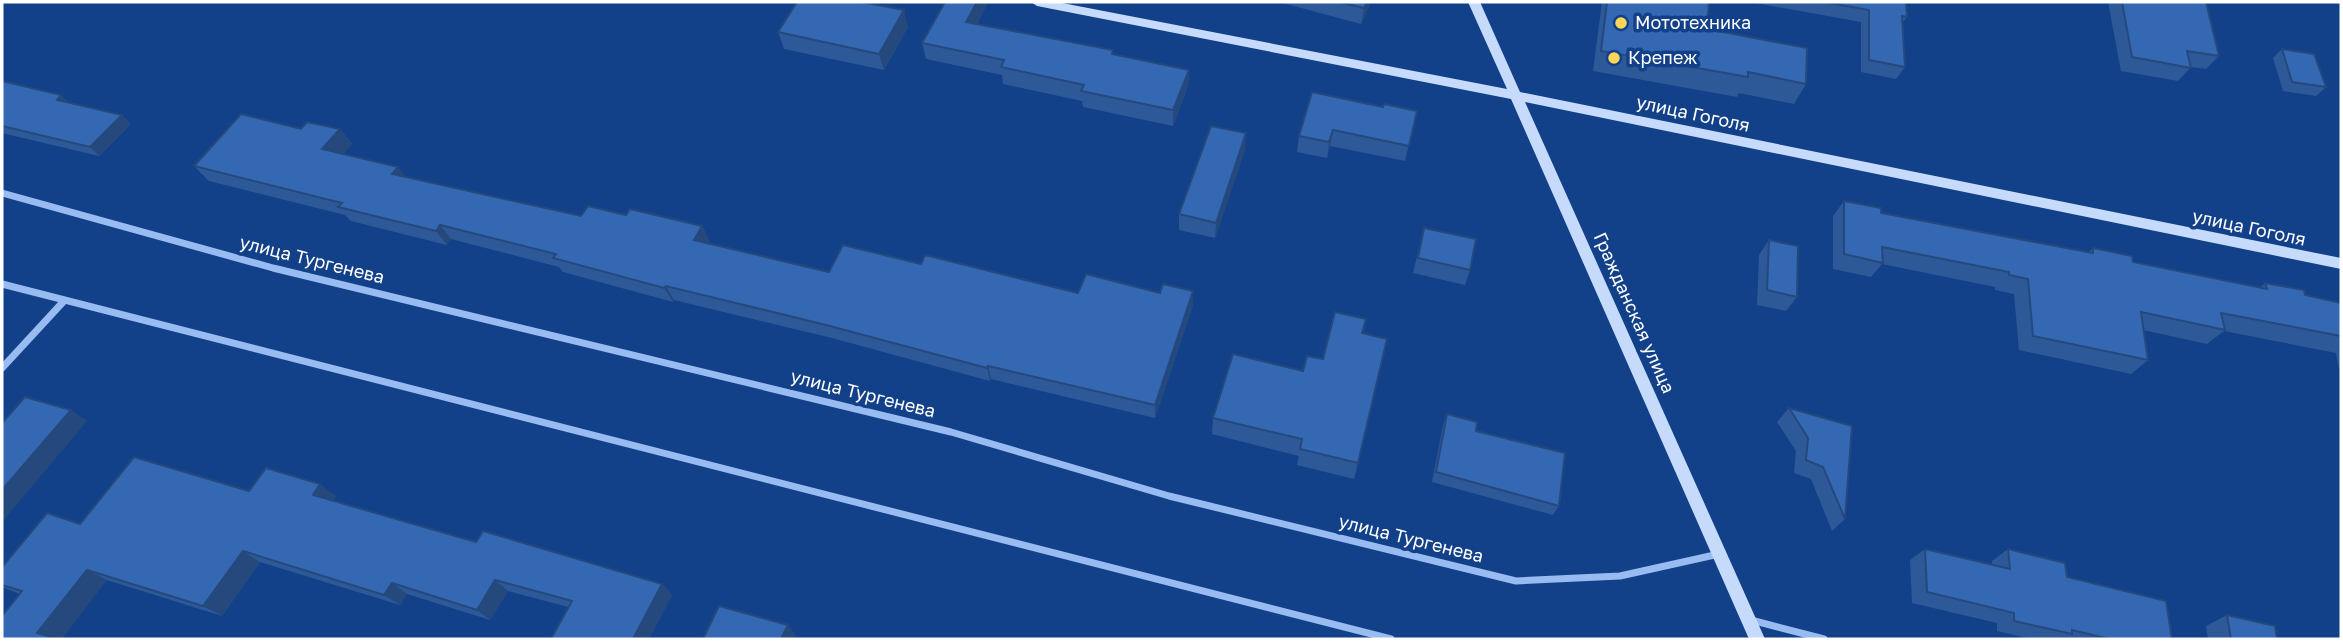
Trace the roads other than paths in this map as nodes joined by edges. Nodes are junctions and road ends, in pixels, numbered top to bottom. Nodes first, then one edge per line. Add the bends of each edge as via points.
1 (1037, 2) edge
2 (1474, 2) edge
3 (1517, 96) junction
4 (2, 193) edge
5 (2341, 264) edge
6 (2, 284) edge
7 (63, 302) junction
8 (2, 368) edge
9 (1719, 554) junction
10 (1748, 619) junction
11 (1391, 639) edge
12 (1757, 639) edge
13 (1824, 639) edge

1 - 3 main road, улица Гоголя
2 - 3 main road, Гражданская улица
3 - 5 main road, улица Гоголя
3 - 9 main road, Гражданская улица
4 - 9 street, улица Тургенева via 273,268 925,425 1169,496 1517,581 1620,576
6 - 7 street
7 - 8 street
7 - 11 street
9 - 10 main road, Гражданская улица
10 - 12 main road, Гражданская улица
10 - 13 street

